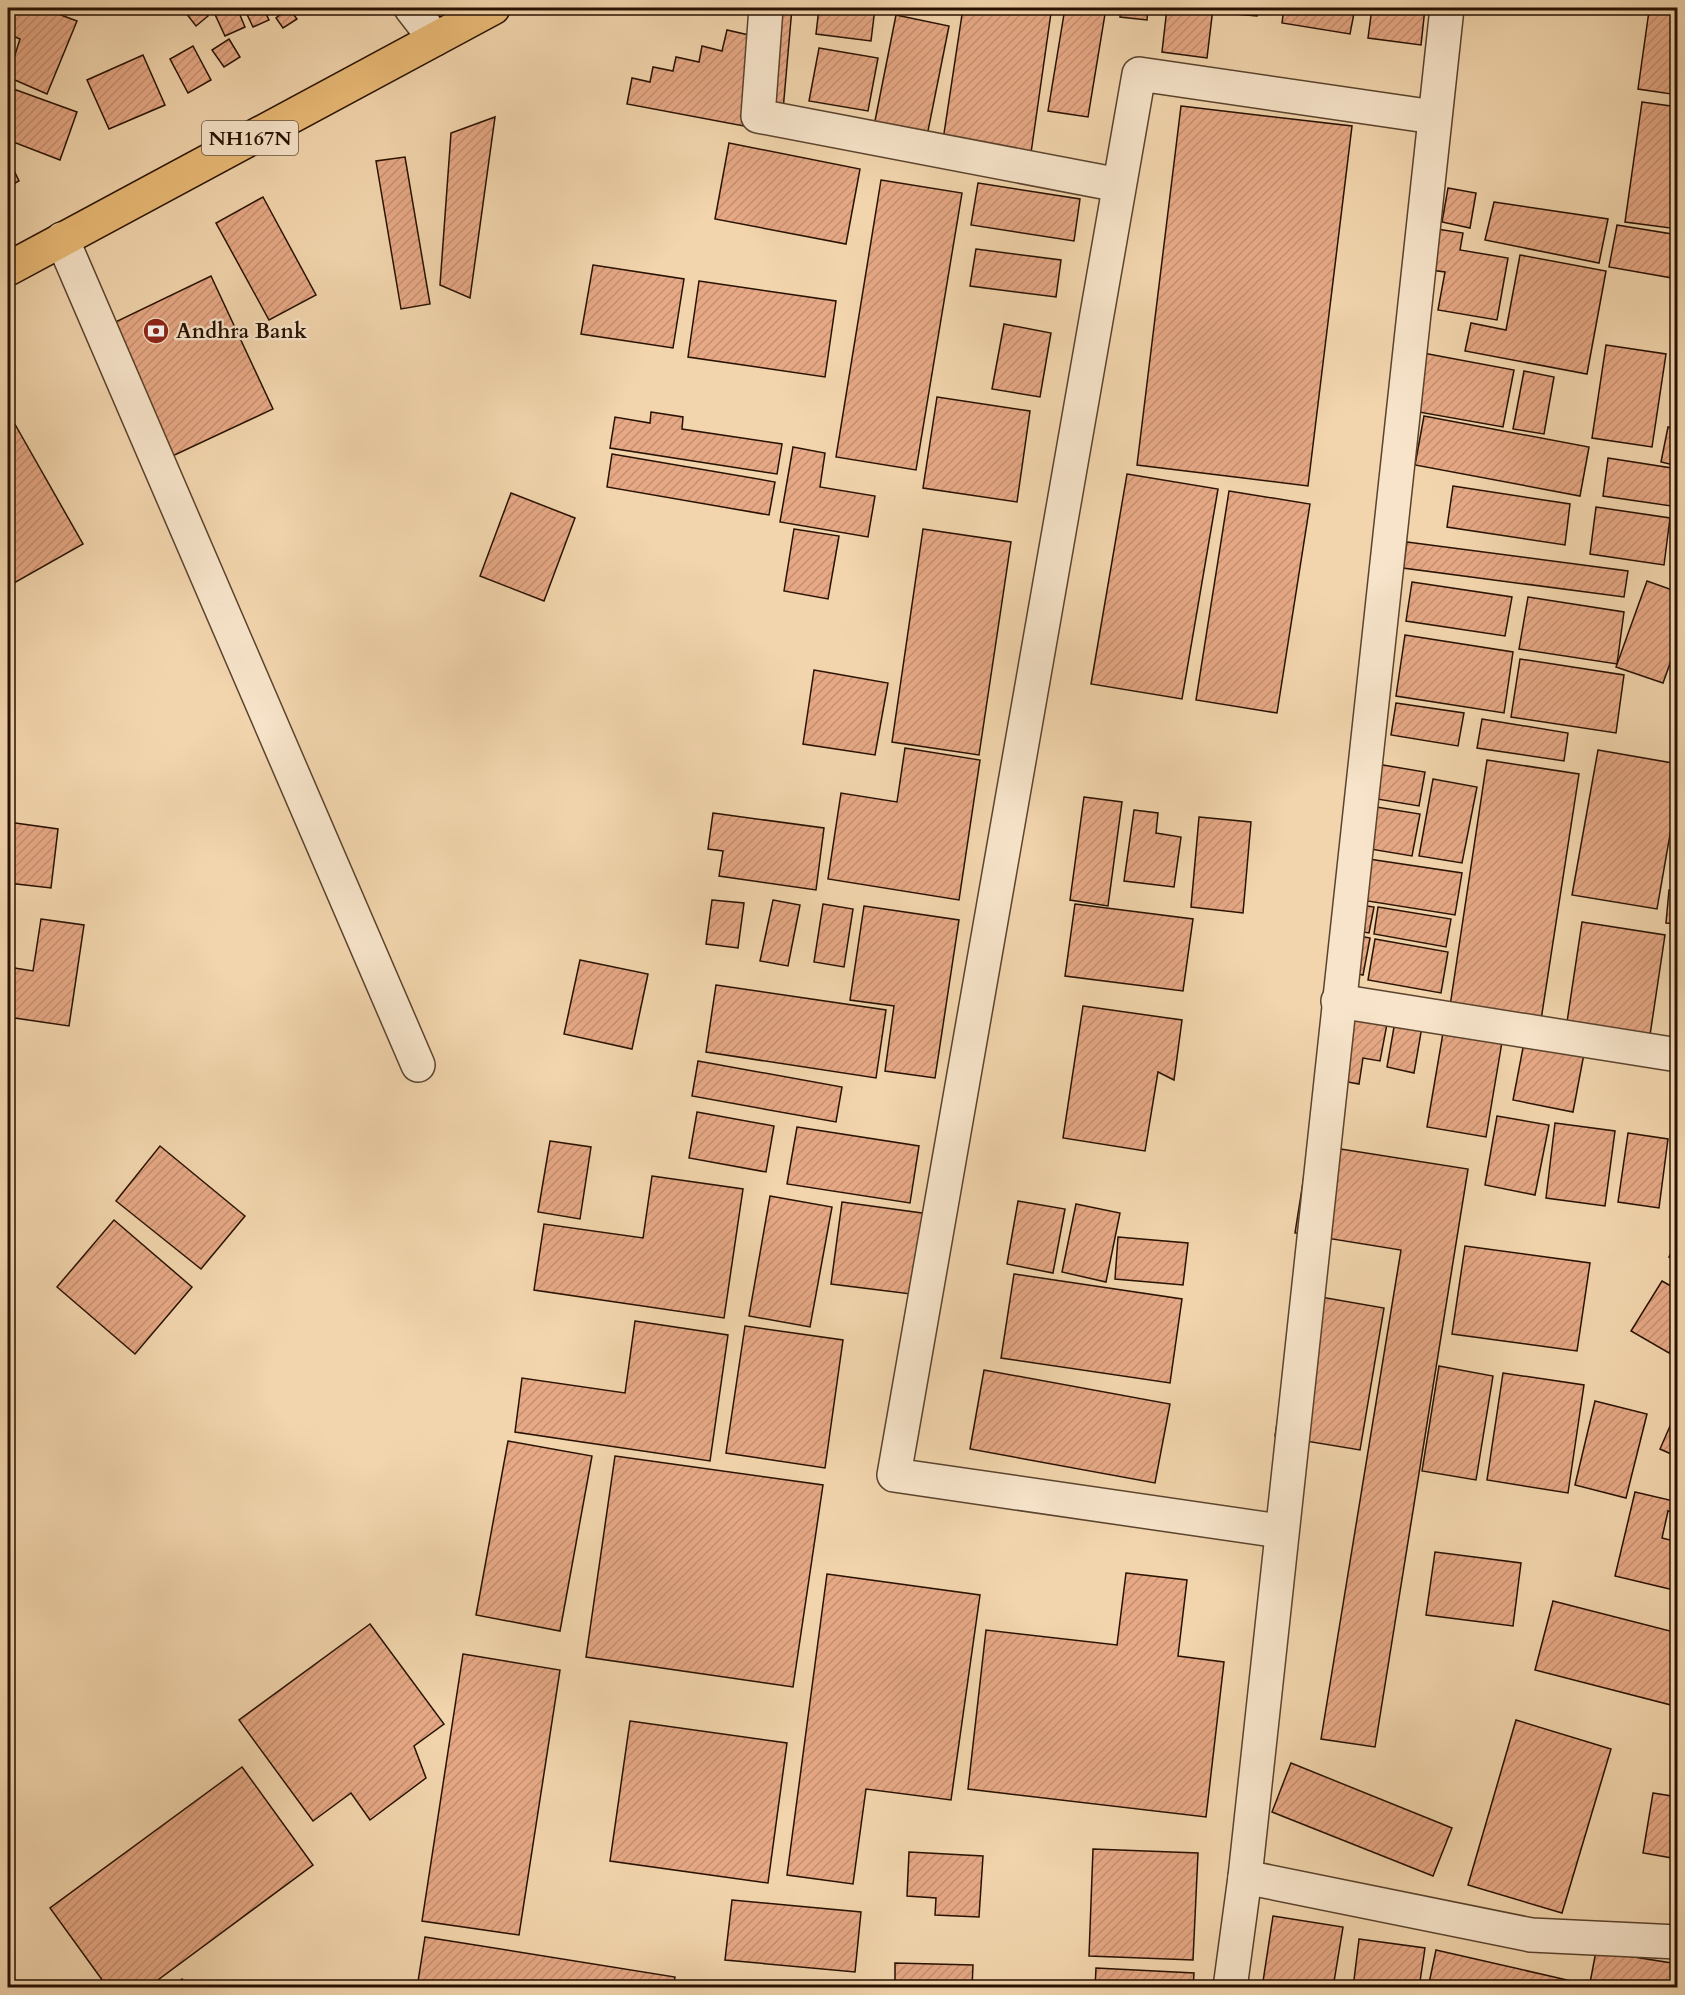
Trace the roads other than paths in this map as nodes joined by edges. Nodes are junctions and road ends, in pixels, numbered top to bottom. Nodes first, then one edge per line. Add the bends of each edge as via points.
1 (411, 8) edge
2 (493, 8) edge
3 (766, 8) edge
4 (1447, 8) edge
5 (435, 39) junction
6 (1434, 117) junction
7 (1119, 185) junction
8 (62, 239) junction
9 (8, 269) edge
10 (1338, 1001) junction
11 (1677, 1055) edge
12 (417, 1065) dead end
13 (1280, 1531) junction
14 (1245, 1877) junction
15 (1677, 1942) edge
16 (1230, 1988) edge

1 - 5 street
2 - 5 highway, NH167N
3 - 7 street via 758,116
4 - 6 street
5 - 8 highway, NH167N
6 - 7 street via 1138,74
6 - 10 street
7 - 13 street via 894,1475
8 - 9 highway, NH167N
8 - 12 street
10 - 11 street
10 - 13 street
13 - 14 street
14 - 15 street via 1531,1935
14 - 16 street

